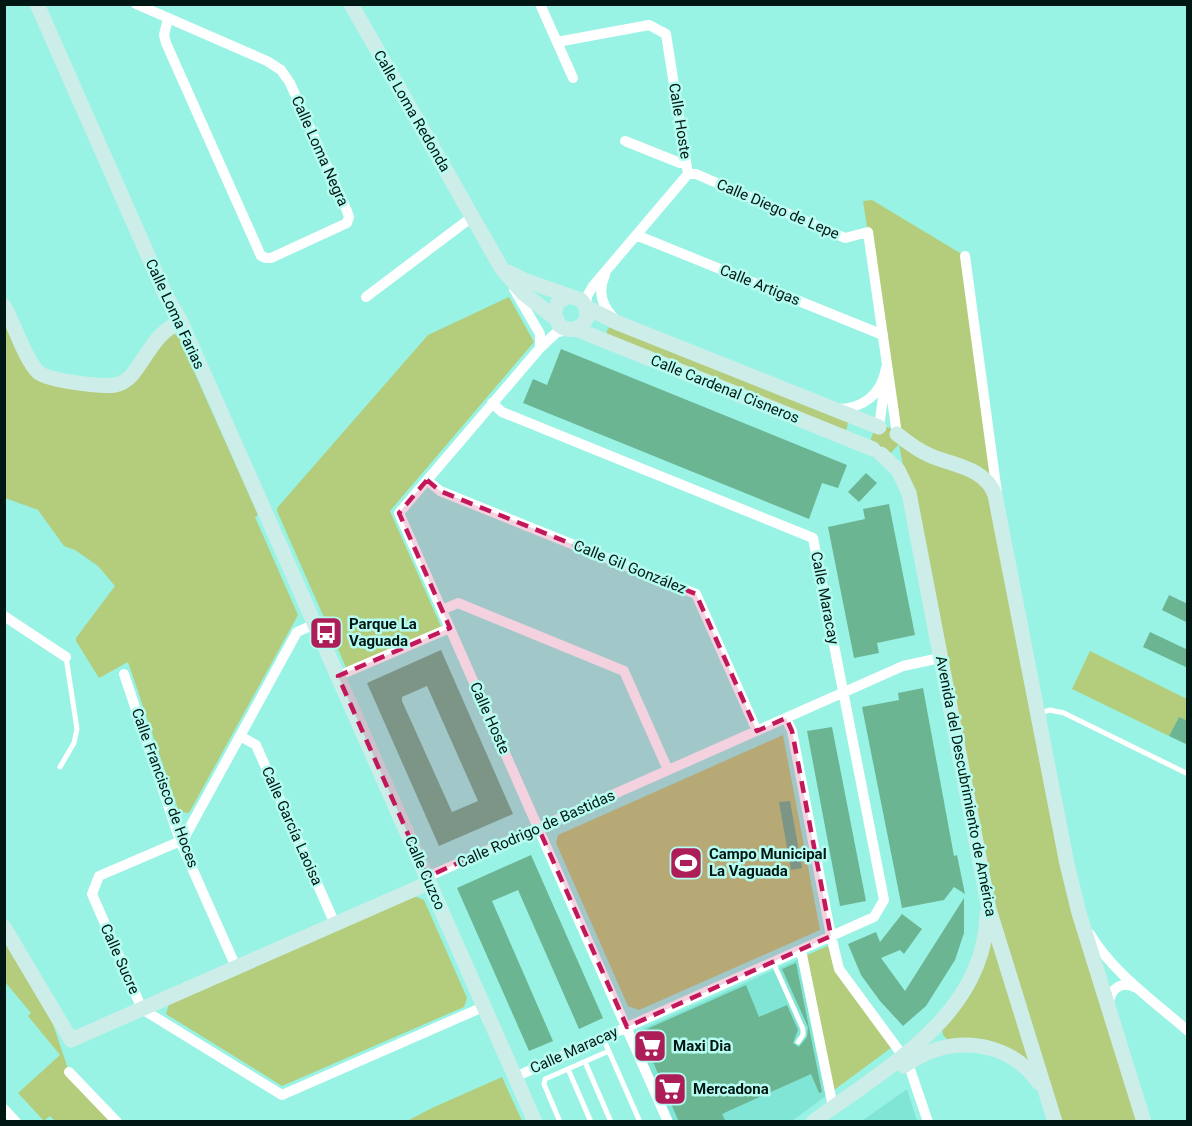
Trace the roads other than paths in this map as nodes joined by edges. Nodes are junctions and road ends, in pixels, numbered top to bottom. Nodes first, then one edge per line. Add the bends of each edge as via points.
1 (37, 4) edge
2 (136, 4) edge
3 (351, 4) edge
4 (540, 4) edge
5 (168, 18) junction
6 (557, 42) junction
7 (573, 78) dead end
8 (625, 141) dead end
9 (686, 162) junction
10 (688, 174) junction
11 (472, 217) junction
12 (636, 235) junction
13 (965, 256) dead end
14 (611, 264) junction
15 (518, 286) junction
16 (592, 286) junction
17 (570, 296) junction
18 (366, 297) dead end
19 (4, 306) edge
20 (586, 307) junction
21 (554, 317) junction
22 (181, 322) junction
23 (618, 322) junction
24 (571, 329) junction
25 (883, 335) junction
26 (540, 348) junction
27 (887, 359) junction
28 (492, 404) junction
29 (833, 409) junction
30 (879, 427) junction
31 (897, 434) junction
32 (877, 452) junction
33 (427, 480) junction
34 (998, 507) junction
35 (442, 610) junction
36 (4, 616) edge
37 (315, 624) junction
38 (450, 628) junction
39 (66, 657) joint
40 (940, 657) junction
41 (124, 674) dead end
42 (338, 676) junction
43 (844, 692) junction
44 (1038, 713) junction
45 (786, 718) junction
46 (757, 731) junction
47 (240, 736) junction
48 (60, 767) dead end
49 (668, 770) junction
50 (1188, 774) edge
51 (538, 827) junction
52 (180, 841) junction
53 (427, 877) junction
54 (985, 890) junction
55 (1079, 912) junction
56 (335, 924) junction
57 (4, 927) edge
58 (831, 936) junction
59 (801, 950) junction
60 (773, 962) junction
61 (236, 967) junction
62 (1142, 991) junction
63 (483, 1007) junction
64 (142, 1009) junction
65 (947, 1016) junction
66 (1112, 1017) junction
67 (627, 1027) junction
68 (1188, 1031) edge
69 (603, 1038) junction
70 (798, 1042) dead end
71 (962, 1044) junction
72 (609, 1051) junction
73 (906, 1059) junction
74 (585, 1062) junction
75 (568, 1069) junction
76 (69, 1072) dead end
77 (515, 1077) junction
78 (1050, 1105) junction
79 (4, 1109) edge
80 (831, 1114) edge
81 (16, 1121) edge
82 (117, 1122) edge
83 (535, 1122) edge
84 (560, 1122) edge
85 (591, 1122) edge
86 (611, 1122) edge
87 (640, 1122) edge
88 (668, 1122) edge
89 (813, 1122) edge
90 (928, 1122) edge
91 (1055, 1122) edge
92 (1144, 1122) edge

1 - 22 street, Calle Loma Farias via 165,294
2 - 5 street, Calle Loma Negra
3 - 11 street, Calle Loma Redonda
4 - 6 street
5 - 5 street, Calle Loma Negra via 166,43 261,255 271,258 347,223 347,211 285,74 267,61
6 - 7 street
6 - 9 street, Calle Hoste via 649,25 666,34
8 - 9 street
9 - 10 street, Calle Hoste
10 - 12 street, Calle Hoste
10 - 25 street, Calle Diego de Lepe via 696,174 845,238 868,232
11 - 15 street, Calle Loma Redonda via 499,264
11 - 18 street
12 - 14 street, Calle Hoste
12 - 25 street, Calle Artigas
13 - 34 street
14 - 16 street, Calle Hoste
14 - 23 street via 601,293 605,308
15 - 17 street
15 - 21 street
15 - 26 street via 540,334
16 - 17 street, Calle Hoste
16 - 20 street, Calle Hoste
17 - 20 street
17 - 21 street via 556,305
19 - 22 street via 39,373 49,378 105,385 127,380 166,329
20 - 23 street, Calle Cardenal Cisneros
20 - 24 street via 583,325
21 - 24 street via 559,325
21 - 26 street, Calle Hoste
22 - 37 street, Calle Loma Farias
23 - 29 street, Calle Cardenal Cisneros
24 - 26 street, Calle Hoste via 556,333
24 - 32 street, Calle Cardenal Cisneros
25 - 27 street
26 - 28 street, Calle Hoste
27 - 29 street via 883,381 869,400
27 - 30 street
27 - 31 street
28 - 33 street, Calle Hoste
28 - 43 street, Calle Maracay via 502,412 813,538
29 - 30 street, Calle Cardenal Cisneros
30 - 31 street via 890,427
30 - 32 street via 871,437
31 - 32 street via 895,450
31 - 34 street via 925,453 982,477 993,488
32 - 40 street, Avenida del Descubrimiento de América via 898,470 907,488
33 - 35 street, Calle Hoste via 399,513
33 - 46 street, Calle Gil González via 440,491 696,594
34 - 44 street
35 - 38 street, Calle Hoste
35 - 49 street via 458,603 624,671
36 - 39 street
37 - 42 street, Calle Cuzco
37 - 47 street via 297,632
38 - 42 street
38 - 51 street, Calle Hoste
39 - 48 lane via 76,729 74,743
40 - 43 street, Calle Rodrigo de Bastidas via 908,664
40 - 54 street, Avenida del Descubrimiento de América
41 - 52 street, Calle Francisco de Hoces
42 - 53 street, Calle Cuzco
43 - 45 street, Calle Rodrigo de Bastidas
43 - 58 street, Calle Maracay via 884,900 874,917
44 - 50 lane via 1064,713
44 - 55 street
45 - 46 street, Calle Rodrigo de Bastidas
45 - 58 street via 792,731
46 - 49 street, Calle Rodrigo de Bastidas
47 - 52 street
47 - 56 street, Calle García Laoisa via 256,745
49 - 51 street, Calle Rodrigo de Bastidas
51 - 53 street, Calle Rodrigo de Bastidas
51 - 67 street, Calle Hoste
52 - 61 street, Calle Francisco de Hoces
52 - 64 street, Calle Sucre via 99,876 92,894
53 - 56 street, Calle Rodrigo de Bastidas via 424,885
53 - 63 street, Calle Cuzco
54 - 65 street via 986,930 978,963
54 - 78 street, Avenida del Descubrimiento de América
55 - 62 street via 1100,950
55 - 66 street
56 - 61 street, Calle Rodrigo de Bastidas
57 - 64 street, Calle Rodrigo de Bastidas via 71,1040
58 - 59 street, Calle Maracay
58 - 73 street via 839,969
59 - 60 street, Calle Maracay
59 - 80 street
60 - 67 street, Calle Maracay
60 - 70 lane via 803,1029
61 - 64 street, Calle Rodrigo de Bastidas
62 - 66 street via 1127,984 1116,988 1109,1000
62 - 68 street
63 - 64 street, Calle Sucre via 282,1095
63 - 77 street, Calle Cuzco
65 - 71 street via 943,1035
65 - 73 street
66 - 92 street
67 - 69 street, Calle Maracay
67 - 88 street, Calle Hoste
69 - 72 lane
69 - 77 street, Calle Maracay
71 - 73 street
71 - 78 street via 1007,1054 1026,1067
72 - 74 lane
72 - 87 lane
73 - 80 street
73 - 90 street
74 - 75 lane
74 - 86 lane
75 - 84 lane via 544,1083
75 - 85 lane
76 - 82 street
77 - 83 street, Calle Cuzco
78 - 91 street, Avenida del Descubrimiento de América
79 - 81 street
80 - 89 street

